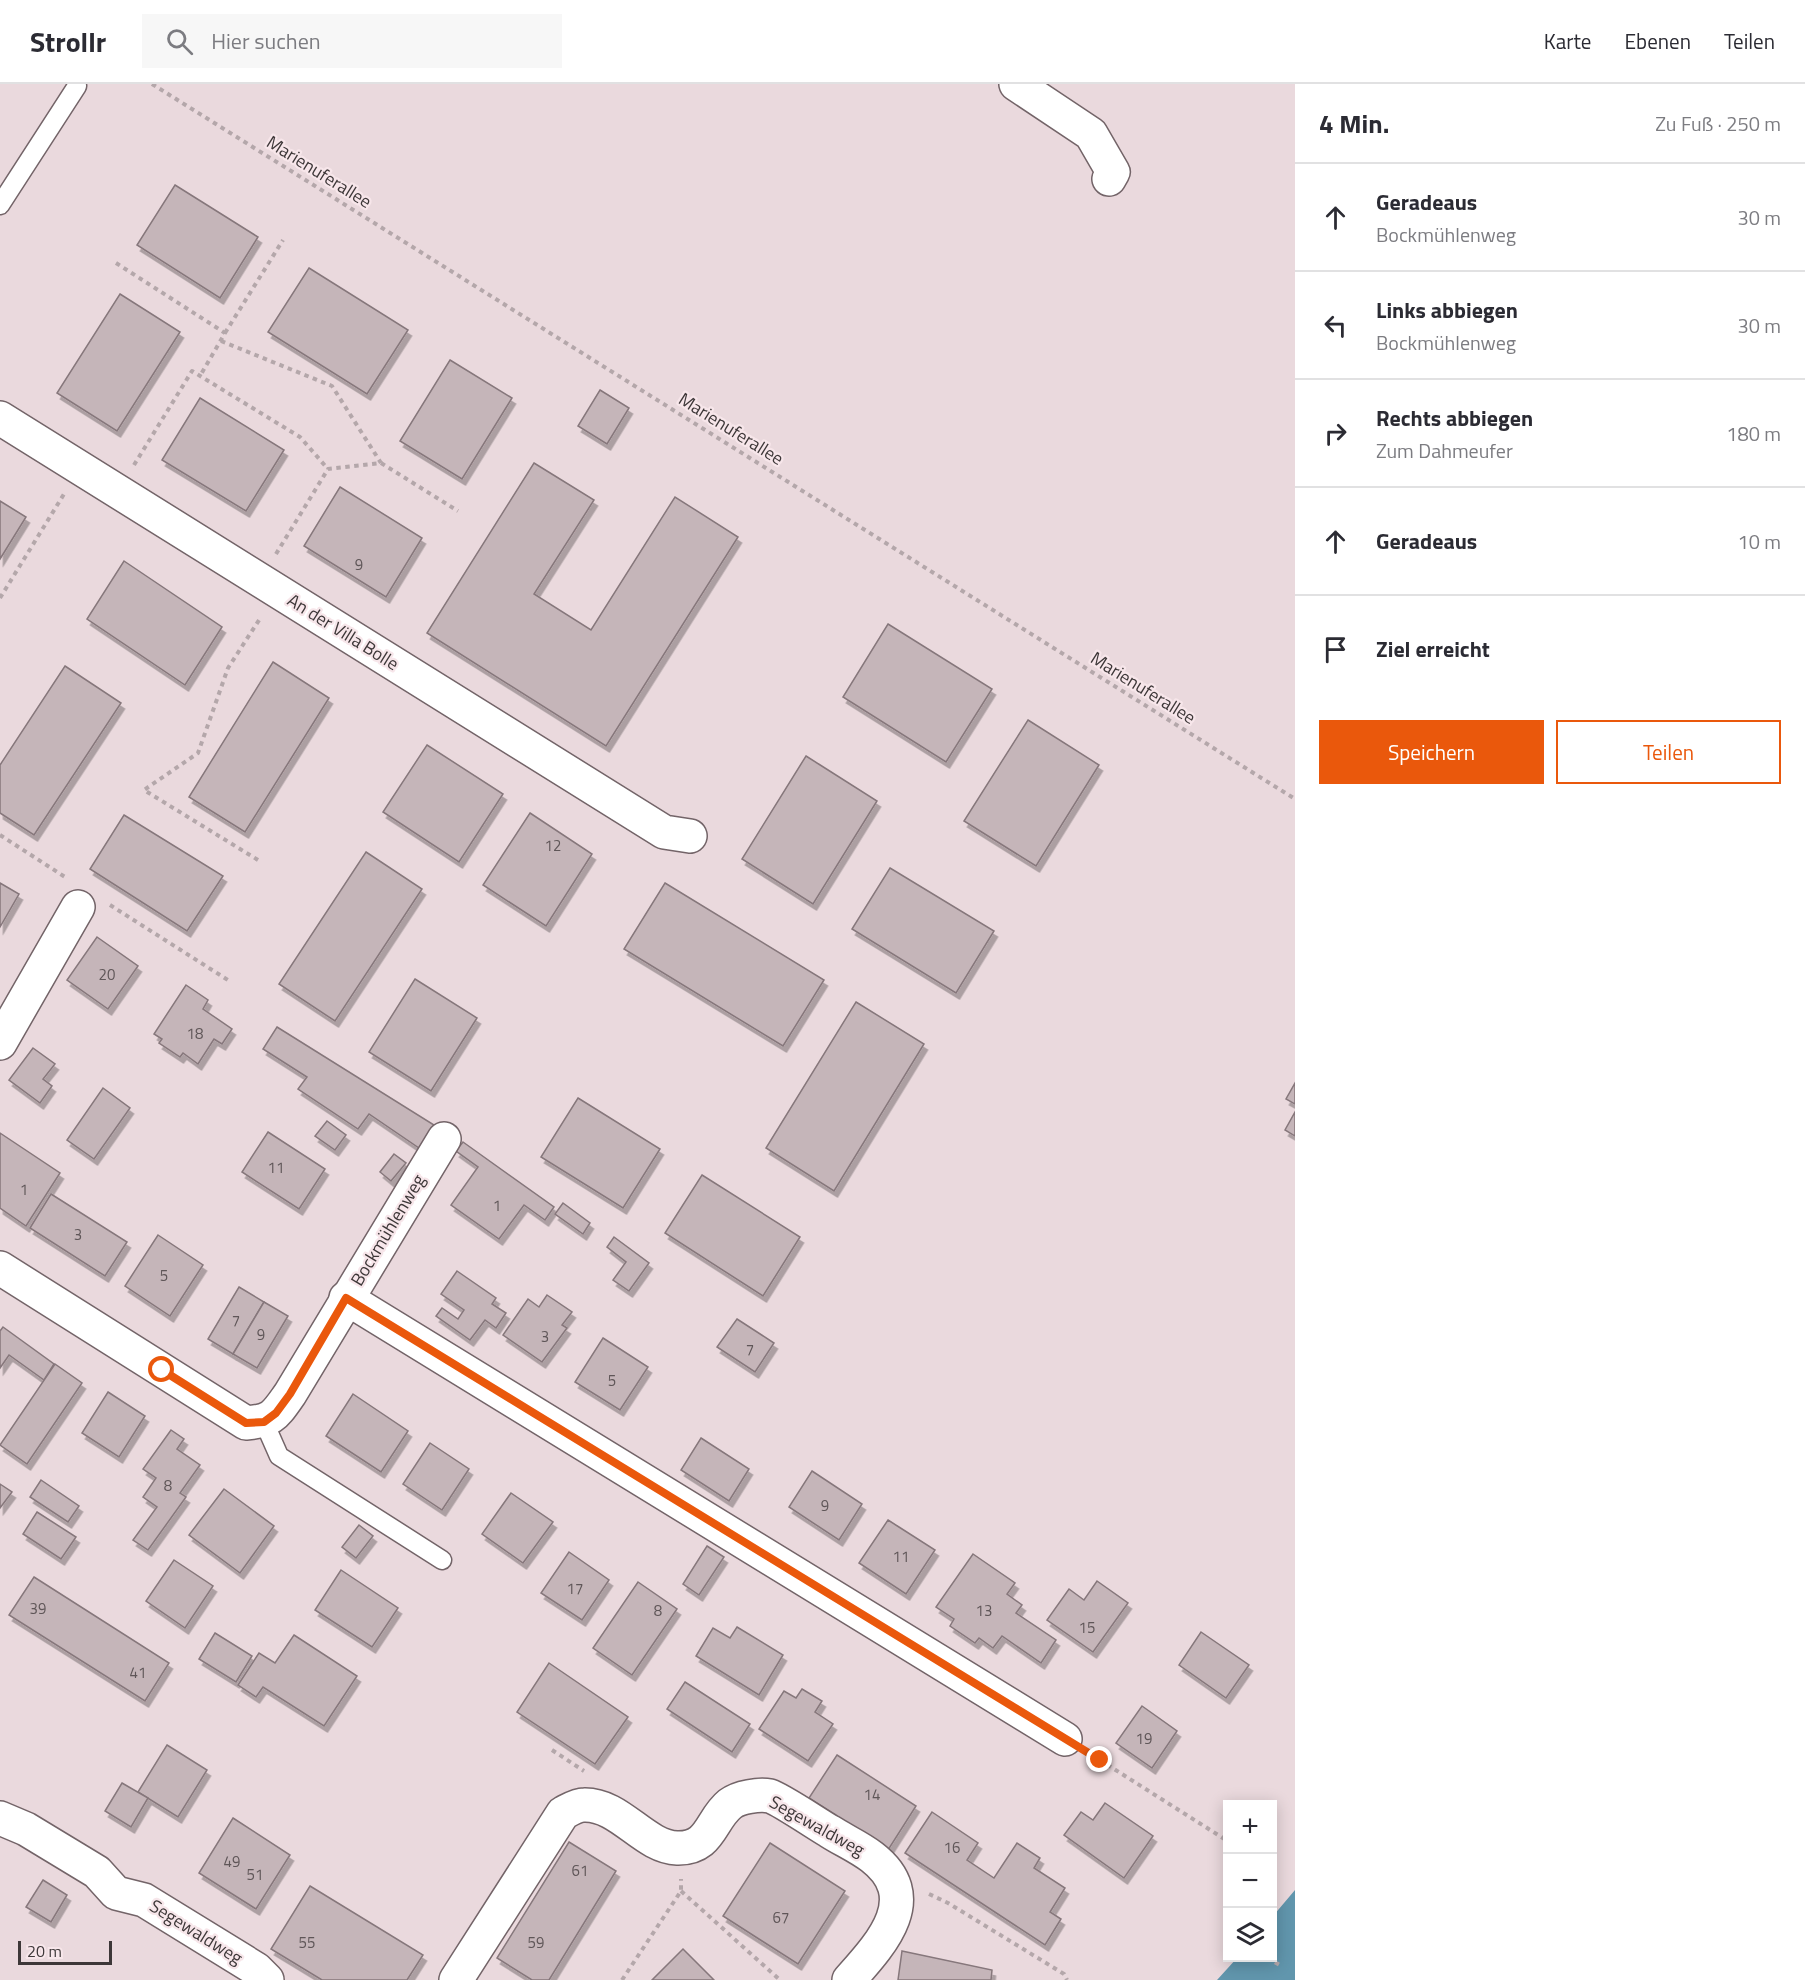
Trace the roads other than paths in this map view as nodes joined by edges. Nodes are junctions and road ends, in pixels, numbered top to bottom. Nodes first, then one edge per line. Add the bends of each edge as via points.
1 (1016, 84) edge
2 (77, 86) dead end
3 (1109, 179) dead end
4 (0, 205) edge
5 (0, 418) edge
6 (690, 836) dead end
7 (84, 896) road end
8 (0, 1043) edge
9 (444, 1139) dead end
10 (0, 1268) edge
11 (346, 1298) junction
12 (264, 1422) junction
13 (442, 1560) dead end
14 (1065, 1739) road end
15 (0, 1818) edge
16 (267, 1980) edge
17 (456, 1980) edge
18 (849, 1980) edge

1 - 3 street via 1090,134 1113,172
2 - 4 lane
5 - 6 street, An der Villa Bolle via 664,832
7 - 8 street
9 - 11 street, Bockmühlenweg
10 - 12 street via 246,1423
11 - 12 street, Bockmühlenweg via 290,1394
11 - 14 street
12 - 13 lane via 279,1456
15 - 16 street, Segewaldweg via 26,1828 97,1872 116,1893 144,1900 256,1969
17 - 18 street, Segewaldweg via 563,1813 582,1804 604,1808 665,1847 680,1849 701,1843 730,1803 771,1796 872,1857 888,1874 896,1896 892,1922 881,1944

